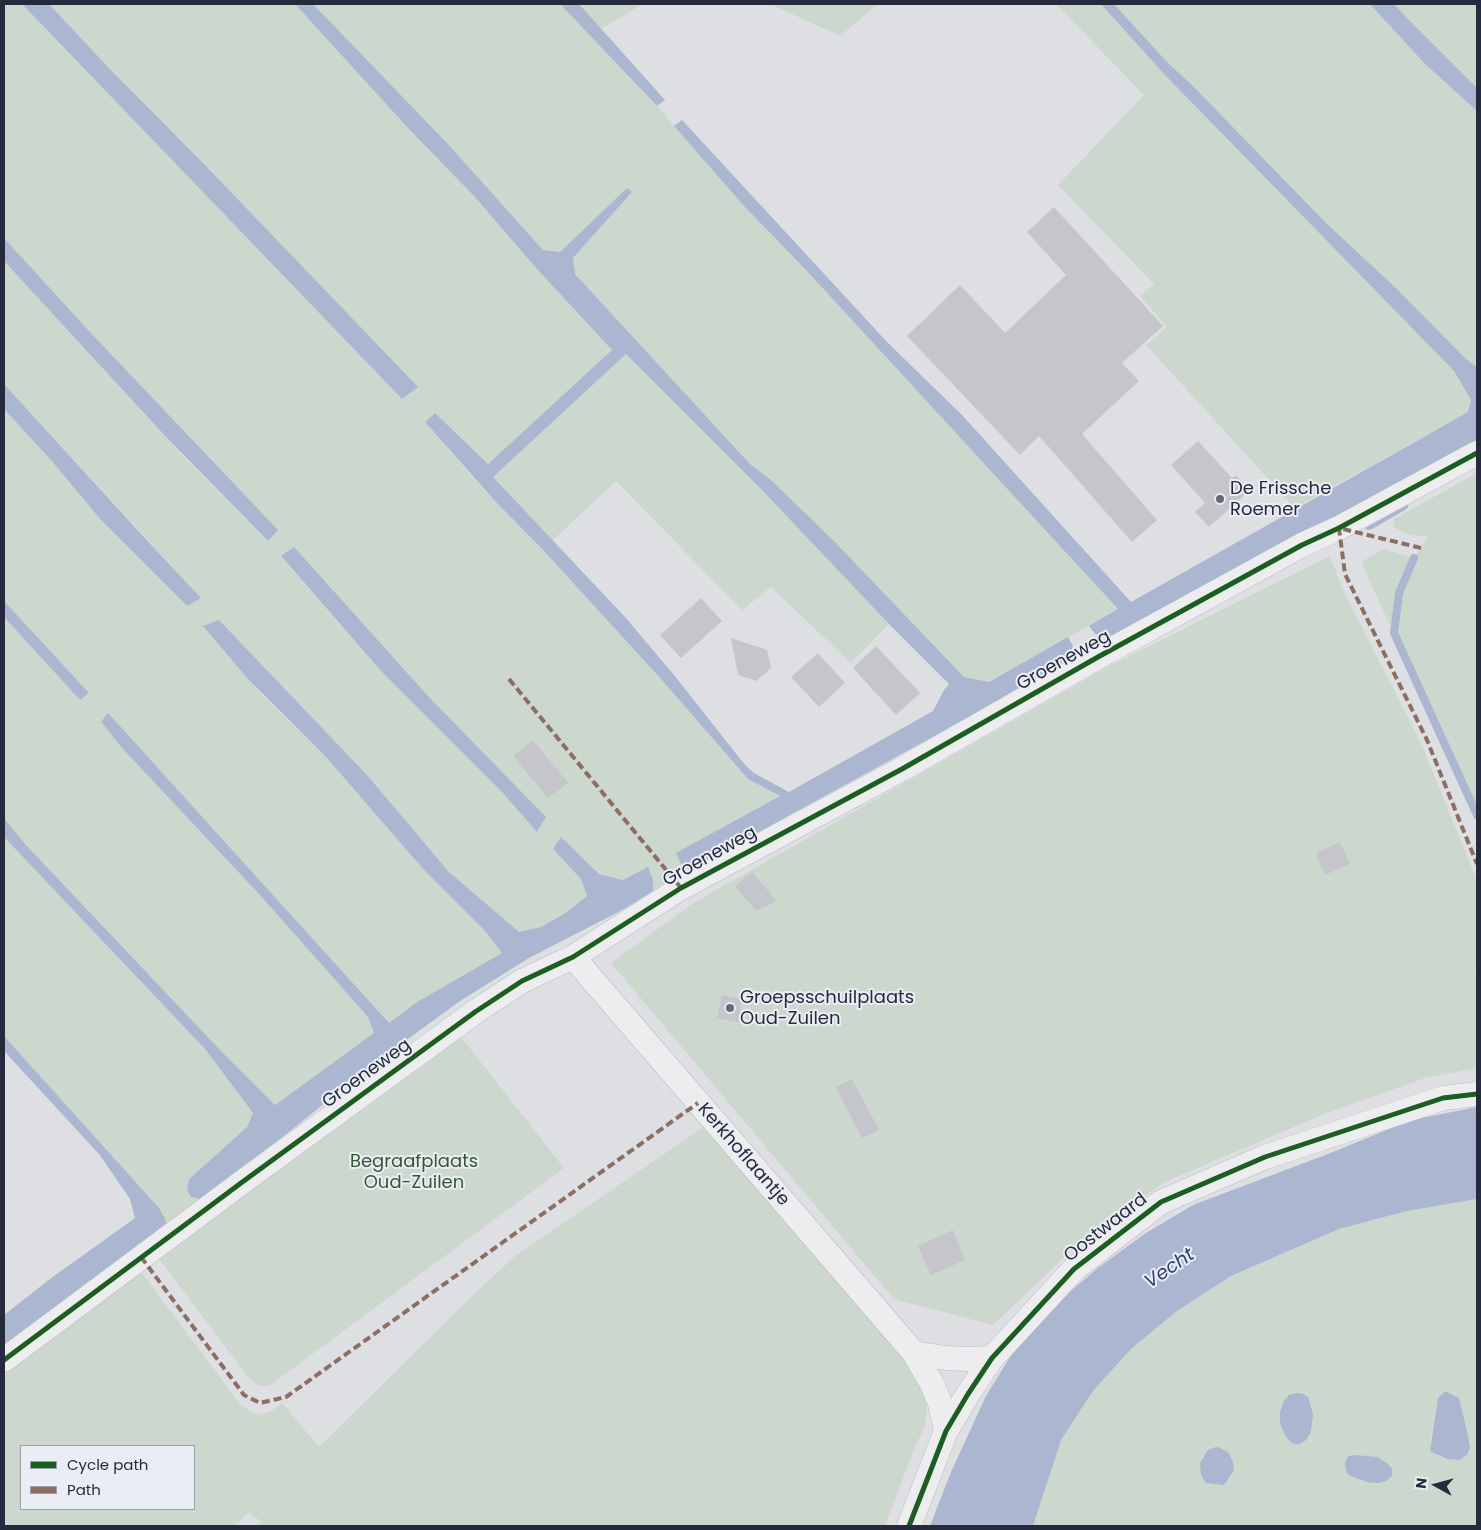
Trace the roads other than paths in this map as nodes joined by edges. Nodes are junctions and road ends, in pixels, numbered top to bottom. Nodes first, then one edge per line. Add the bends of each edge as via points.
1 (1477, 453) edge
2 (573, 957) junction
3 (1477, 1094) edge
4 (914, 1353) junction
5 (992, 1358) junction
6 (4, 1360) edge
7 (946, 1431) junction
8 (909, 1526) edge

1 - 2 street, Groeneweg via 1302,545 902,769 681,888
2 - 4 street, Kerkhoflaantje
2 - 6 street, Groeneweg via 522,981 475,1012
3 - 5 street, Oostwaard via 1443,1098 1266,1157 1161,1202 1074,1269
4 - 5 street via 945,1358
4 - 7 street, Kerkhoflaantje via 932,1384
5 - 7 street, Oostwaard
7 - 8 street, Oostwaard

